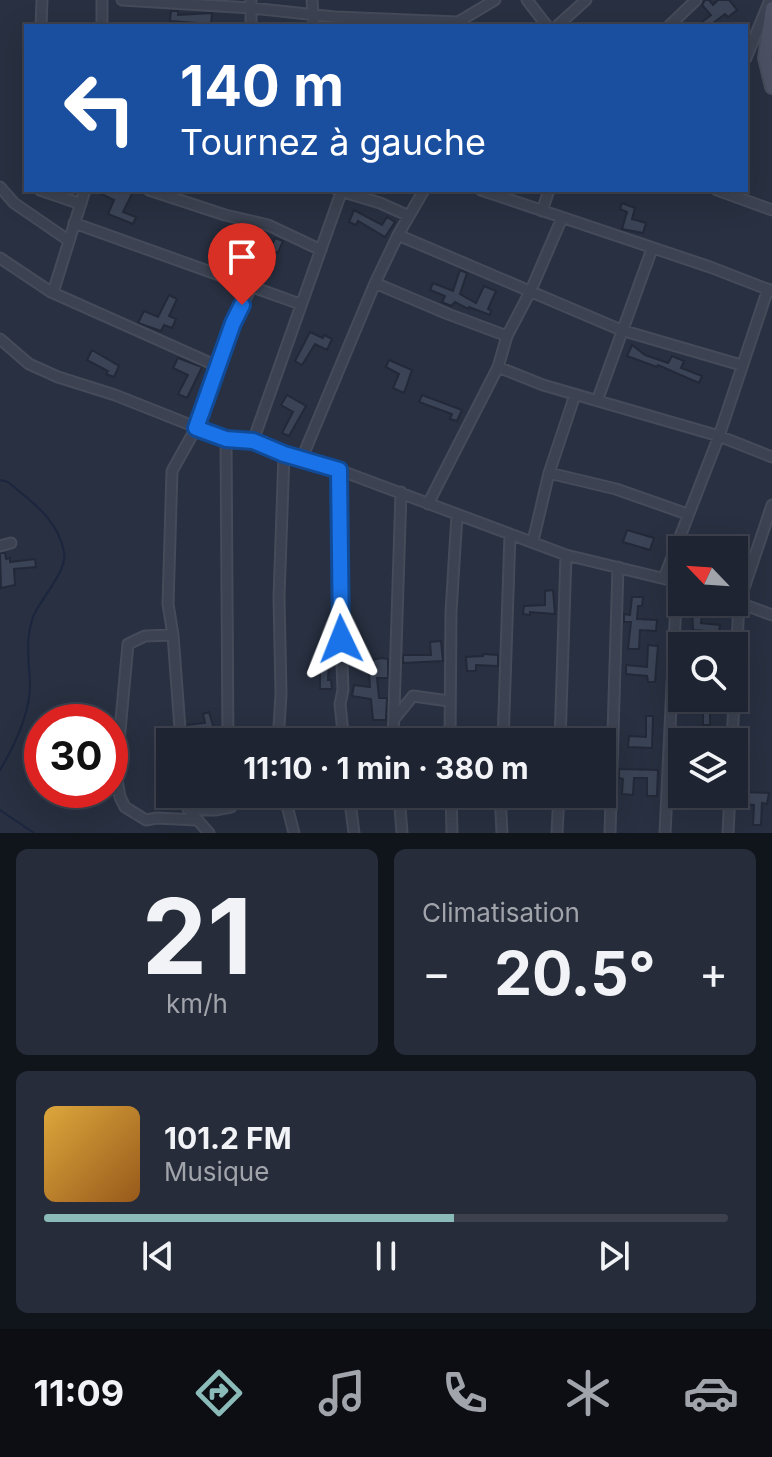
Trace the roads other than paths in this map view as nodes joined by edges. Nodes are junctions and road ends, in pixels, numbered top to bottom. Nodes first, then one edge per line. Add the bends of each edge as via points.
1 (42, 0) edge
2 (102, 0) edge
3 (122, 0) edge
4 (312, 0) edge
5 (495, 0) edge
6 (527, 0) edge
7 (586, 0) edge
8 (696, 0) edge
9 (771, 3) edge
10 (251, 4) edge
11 (313, 13) junction
12 (41, 24) edge
13 (102, 24) edge
14 (314, 24) edge
15 (545, 24) edge
16 (560, 24) edge
17 (671, 24) edge
18 (748, 54) edge
19 (772, 87) edge
20 (0, 187) edge
21 (46, 192) edge
22 (84, 192) edge
23 (155, 192) edge
24 (339, 192) edge
25 (346, 192) edge
26 (423, 192) edge
27 (487, 192) edge
28 (548, 192) edge
29 (722, 192) edge
30 (81, 204) junction
31 (772, 210) edge
32 (542, 211) junction
33 (409, 216) junction
34 (562, 218) junction
35 (74, 223) junction
36 (398, 235) junction
37 (68, 240) junction
38 (652, 249) junction
39 (321, 250) junction
40 (0, 258) edge
41 (375, 283) junction
42 (251, 288) junction
43 (531, 290) junction
44 (770, 290) edge
45 (51, 292) junction
46 (300, 304) junction
47 (621, 330) junction
48 (507, 336) junction
49 (0, 339) edge
50 (741, 365) junction
51 (217, 366) junction
52 (498, 367) junction
53 (575, 395) junction
54 (597, 401) junction
55 (196, 428) junction
56 (719, 436) junction
57 (226, 439) junction
58 (253, 441) junction
59 (284, 454) junction
60 (772, 457) edge
61 (302, 458) junction
62 (339, 470) junction
63 (549, 473) junction
64 (401, 492) junction
65 (428, 504) junction
66 (772, 505) edge
67 (687, 514) junction
68 (457, 515) junction
69 (510, 534) junction
70 (533, 541) junction
71 (11, 543) dead end
72 (0, 546) edge
73 (566, 555) junction
74 (618, 567) junction
75 (748, 572) edge
76 (664, 578) junction
77 (668, 579) edge
78 (748, 606) edge
79 (772, 615) edge
80 (676, 616) edge
81 (736, 616) edge
82 (173, 635) junction
83 (449, 701) junction
84 (393, 721) junction
85 (180, 728) edge
86 (228, 728) edge
87 (279, 728) edge
88 (343, 728) edge
89 (393, 728) edge
90 (450, 728) edge
91 (503, 728) edge
92 (560, 728) edge
93 (732, 728) edge
94 (226, 808) edge
95 (288, 808) edge
96 (351, 808) edge
97 (400, 808) edge
98 (451, 808) edge
99 (501, 808) edge
100 (558, 808) edge
101 (729, 808) edge
102 (188, 809) joint
103 (196, 820) junction
104 (209, 833) edge
105 (294, 833) edge
106 (354, 833) edge
107 (402, 833) edge
108 (452, 833) edge
109 (502, 833) edge
110 (557, 833) edge
111 (610, 833) edge
112 (665, 833) edge
113 (728, 833) edge

1 - 12 street
2 - 13 street
3 - 10 street
4 - 11 street
5 - 11 street via 458,22
6 - 15 street
7 - 16 street
8 - 17 street
9 - 18 street
9 - 19 street via 765,58
10 - 11 street
11 - 14 street
20 - 37 street via 14,203
21 - 30 street
22 - 30 street
23 - 39 street via 268,225
24 - 39 street
25 - 33 street
26 - 33 street
27 - 32 street
28 - 32 street
29 - 31 street
30 - 35 street
32 - 34 street
33 - 36 street
34 - 38 street
34 - 43 street
35 - 37 street
35 - 42 street
36 - 41 street
36 - 43 street
37 - 45 street
38 - 44 street
38 - 47 street
39 - 46 street
40 - 45 street
41 - 48 street
41 - 61 street
42 - 46 street
42 - 51 street
43 - 47 street
43 - 48 street
44 - 50 street
45 - 51 street
46 - 58 street
47 - 50 street
47 - 54 street
48 - 52 street
49 - 55 street via 29,364
50 - 56 street
51 - 55 street
52 - 53 street
52 - 65 street
53 - 54 street
53 - 63 street
54 - 56 street
55 - 57 street
55 - 82 street via 172,471 168,604
56 - 60 street
56 - 67 street
57 - 58 street
57 - 86 street
58 - 59 street
59 - 61 street
59 - 87 street
61 - 62 street
62 - 64 street
62 - 88 street
63 - 67 street
63 - 70 street
64 - 65 street
64 - 84 street
65 - 68 street
66 - 75 street
67 - 76 street
68 - 69 street
68 - 83 street
69 - 70 street
69 - 91 street
70 - 73 street
71 - 72 street
73 - 74 street
73 - 92 street
74 - 76 street
74 - 111 street
76 - 77 street
78 - 79 street
80 - 112 street
81 - 93 street
82 - 85 street
82 - 103 street via 145,636 128,644 116,774 125,807 139,818
83 - 84 street via 413,696
83 - 90 street
84 - 89 street
94 - 102 street
95 - 105 street
96 - 106 street
97 - 107 street
98 - 108 street
99 - 109 street
100 - 110 street
101 - 113 street
102 - 103 street
103 - 104 street

